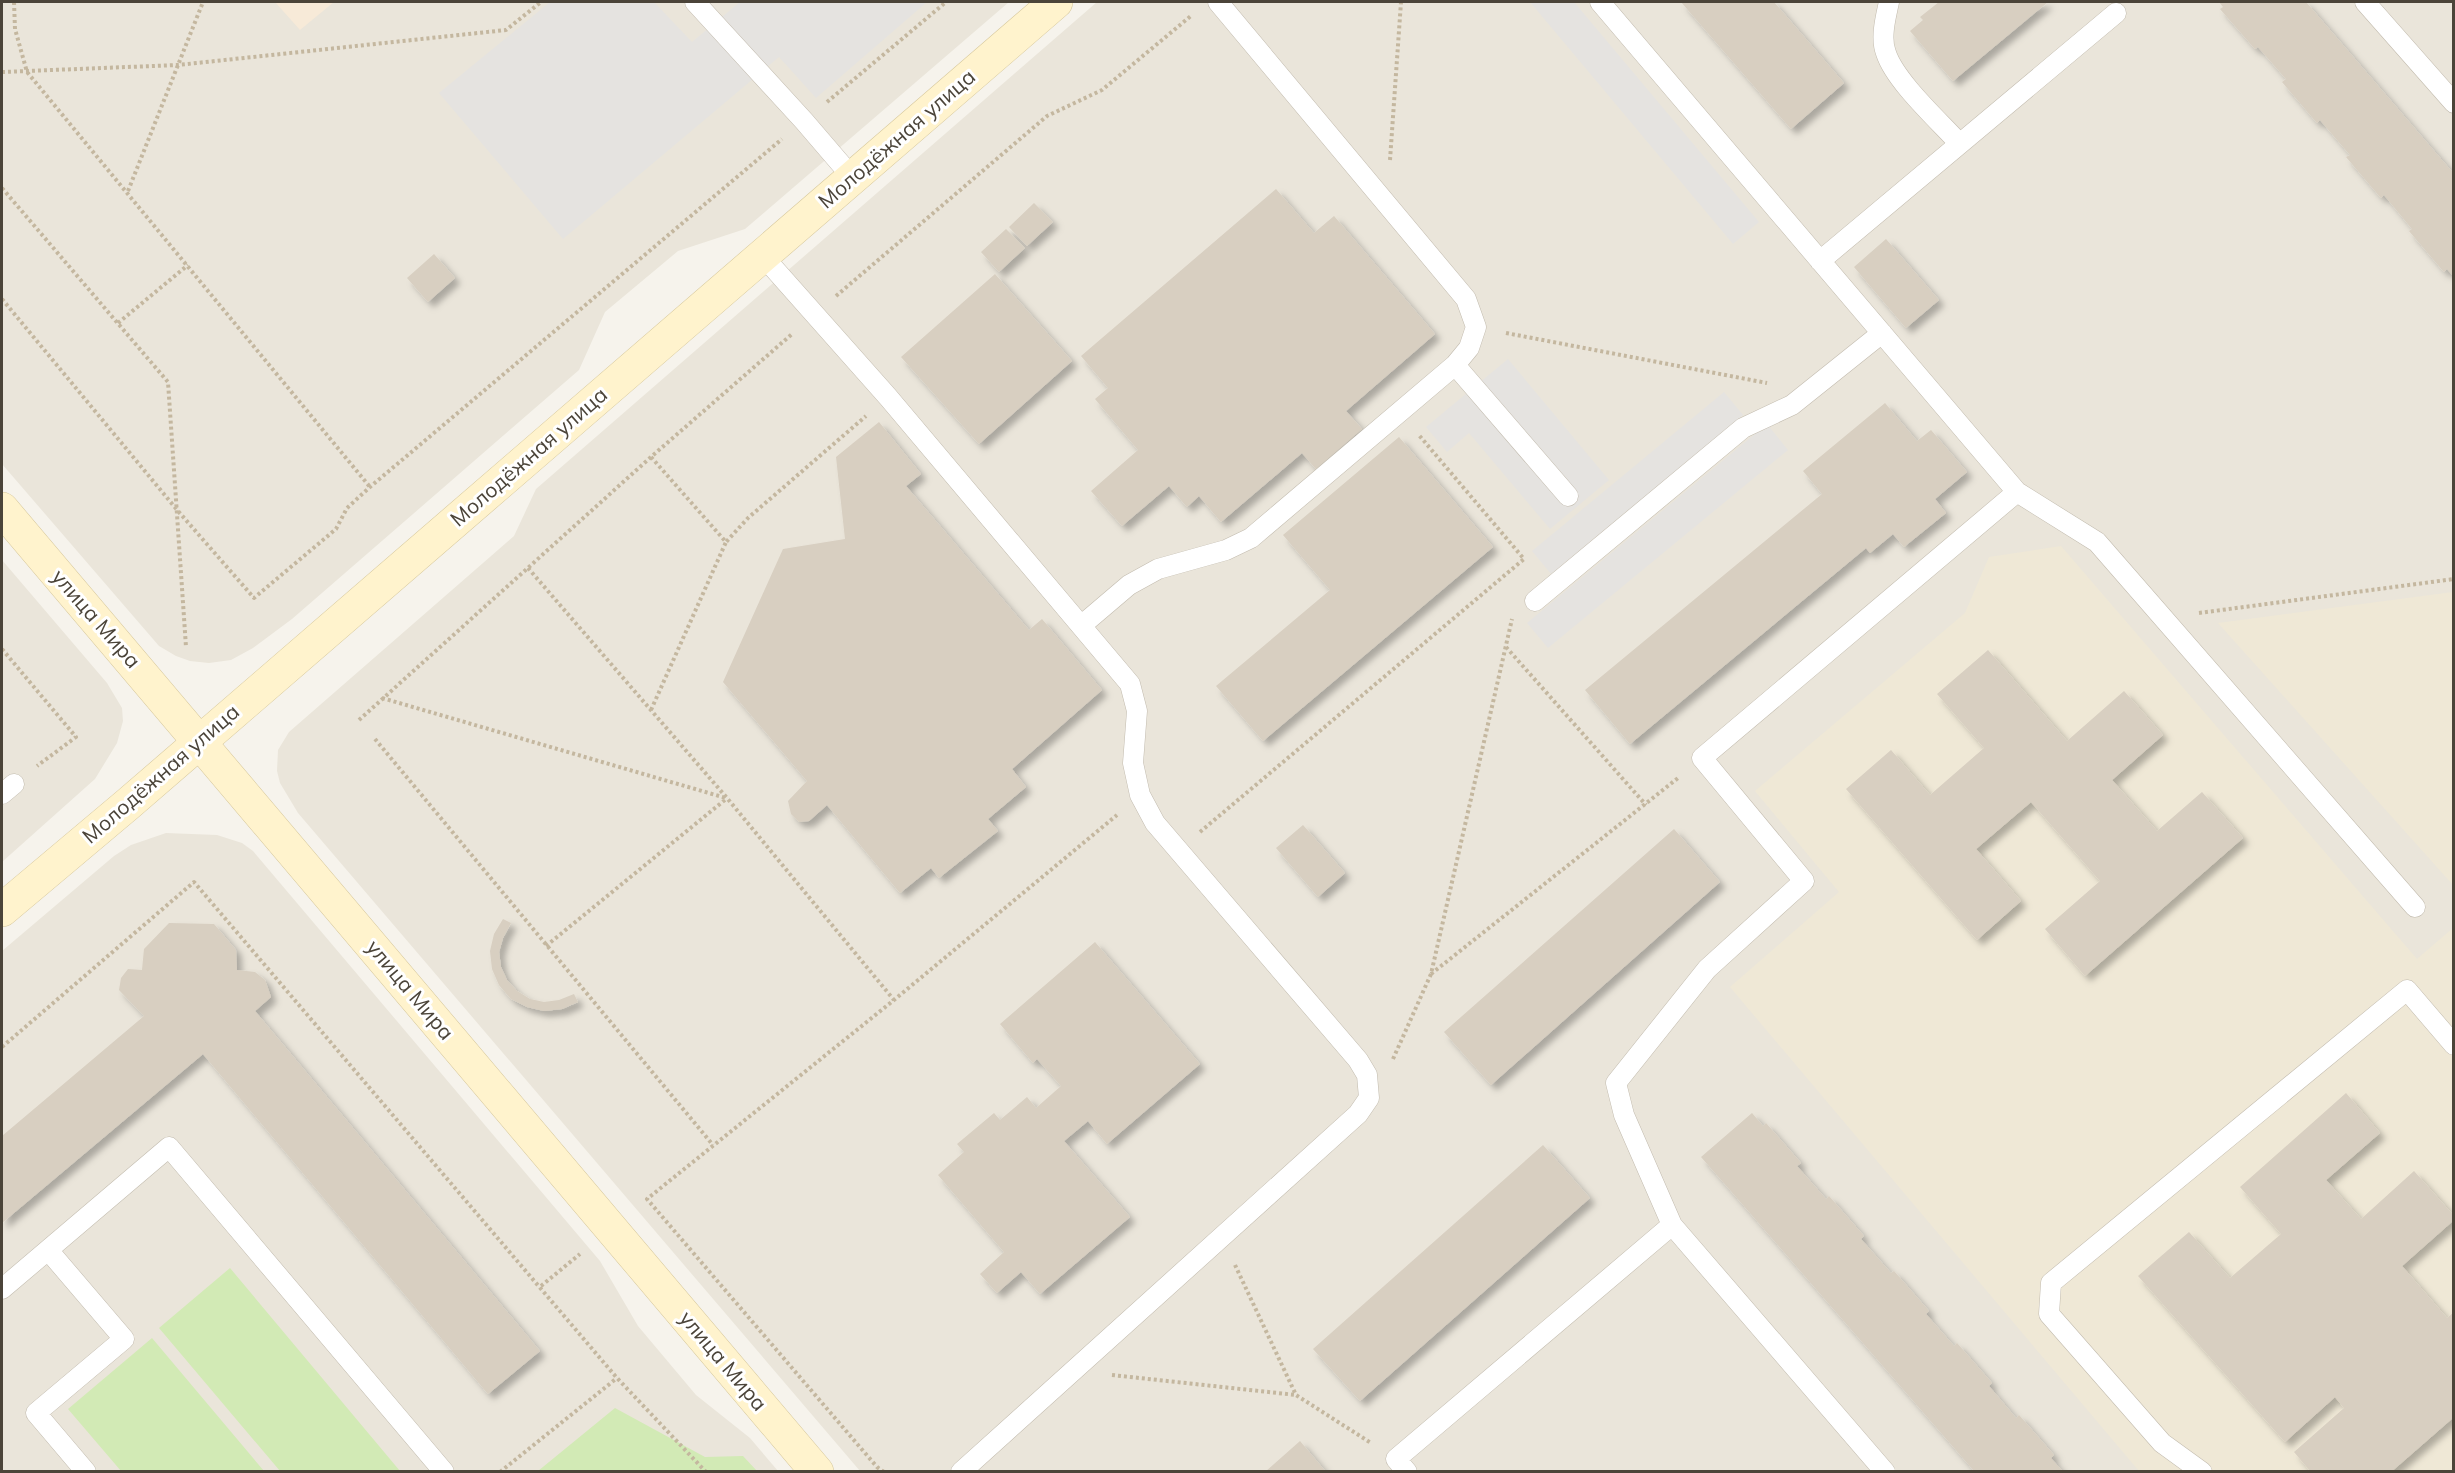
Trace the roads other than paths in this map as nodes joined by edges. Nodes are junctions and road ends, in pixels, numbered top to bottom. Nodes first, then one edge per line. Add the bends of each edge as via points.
1 (695, 2) edge
2 (1056, 2) edge
3 (1218, 2) edge
4 (1600, 2) edge
5 (1889, 2) edge
6 (2365, 2) edge
7 (2116, 13) dead end
8 (2454, 103) edge
9 (1959, 143) junction
10 (852, 177) junction
11 (762, 255) junction
12 (1820, 261) junction
13 (1882, 333) junction
14 (1455, 365) junction
15 (2017, 492) junction
16 (1568, 496) dead end
17 (2, 509) edge
18 (1535, 601) dead end
19 (1082, 625) junction
20 (200, 742) junction
21 (2415, 907) dead end
22 (2, 910) edge
23 (2454, 1045) edge
24 (1672, 1225) junction
25 (48, 1250) junction
26 (2, 1289) edge
27 (1401, 1465) edge
28 (86, 1472) edge
29 (444, 1472) edge
30 (817, 1472) edge
31 (961, 1472) edge
32 (1885, 1472) edge
33 (2202, 1472) edge

1 - 10 lane
2 - 10 street, Молодёжная улица
3 - 14 lane via 1466,299 1476,327 1469,348
4 - 12 lane
5 - 9 lane via 1885,51 1895,71
6 - 8 lane
7 - 9 lane
9 - 12 lane
10 - 11 street, Молодёжная улица
11 - 19 lane
11 - 20 street, Молодёжная улица
12 - 13 lane
13 - 15 lane
13 - 18 lane via 1792,405 1743,428
14 - 16 lane
14 - 19 lane via 1251,538 1226,550 1158,569 1129,585
15 - 21 lane via 2097,542
15 - 24 lane via 1702,758 1804,881 1707,969 1616,1083 1624,1115
17 - 20 street, улица Мира
19 - 31 lane via 1130,684 1137,711 1133,763 1140,795 1155,823 1358,1060 1367,1076 1369,1098 1358,1114
20 - 22 street, Молодёжная улица
20 - 30 street, улица Мира
23 - 33 lane via 2407,990 2051,1283 2049,1314 2162,1443
24 - 27 lane
24 - 32 lane
25 - 26 lane
25 - 28 lane via 124,1339 36,1413
25 - 29 lane via 169,1147

